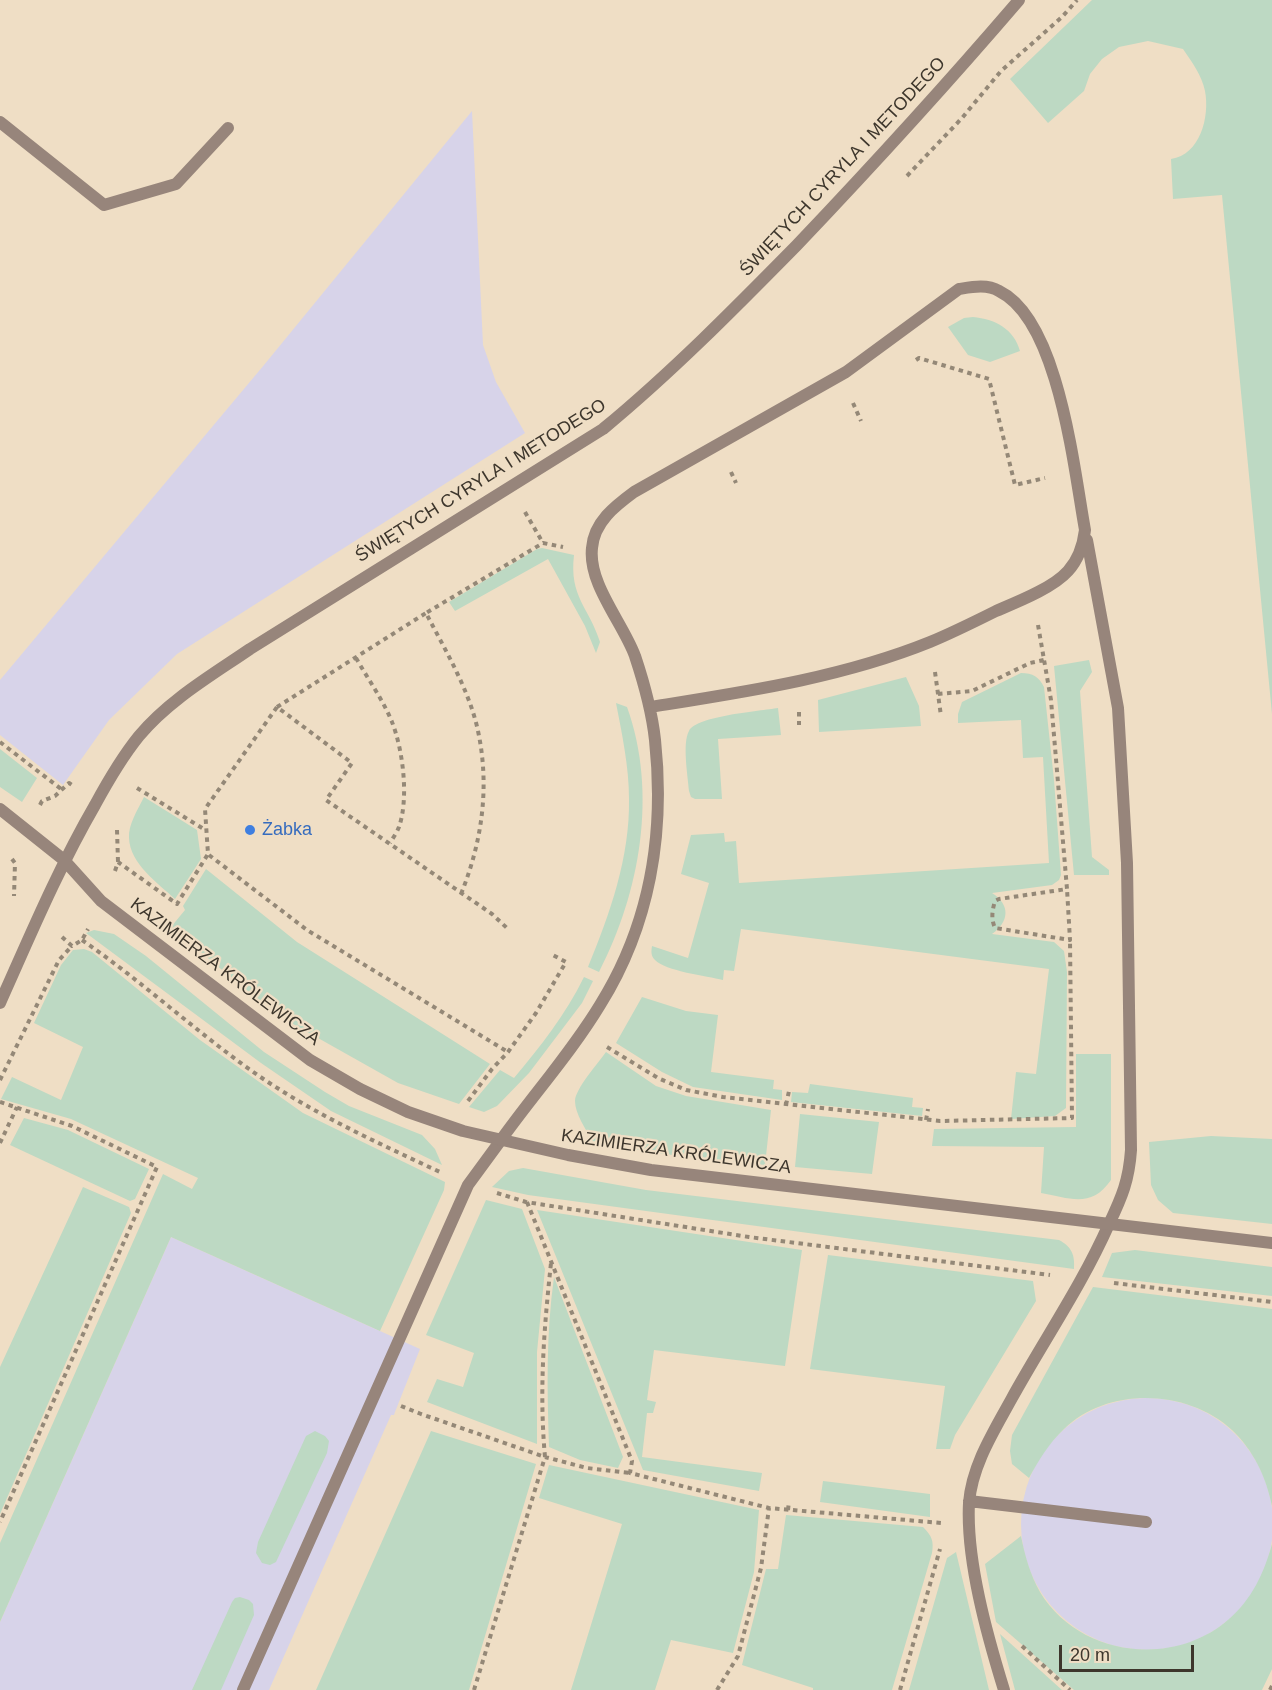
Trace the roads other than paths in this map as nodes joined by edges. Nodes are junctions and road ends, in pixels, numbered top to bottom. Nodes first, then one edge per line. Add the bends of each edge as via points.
1 (1019, 0) edge
2 (0, 122) edge
3 (228, 128) dead end
4 (1085, 530) junction
5 (650, 707) junction
6 (0, 809) edge
7 (64, 860) junction
8 (0, 1003) edge
9 (501, 1140) junction
10 (1109, 1224) junction
11 (1272, 1243) edge
12 (969, 1501) junction
13 (1146, 1522) dead end
14 (243, 1690) edge
15 (1004, 1690) edge

1 - 7 street, ŚWIĘTYCH CYRYLA I METODEGO via 835,205 650,390 603,429 250,649 158,717 118,765
2 - 3 street via 104,206 176,184
4 - 5 street via 1082,551 1067,573 931,642 877,661 797,681
4 - 5 street via 1062,406 1034,326 1017,304 999,290 979,286 959,289 846,372 634,492 611,509 598,528 592,548 596,578 634,655
4 - 10 street via 1118,708 1127,863 1131,1150 1129,1174
5 - 9 street via 659,776 658,821 652,874 624,965 600,1007
6 - 7 street, KAZIMIERZA KRÓLEWICZA
7 - 8 street, ŚWIĘTYCH CYRYLA I METODEGO
7 - 9 street, KAZIMIERZA KRÓLEWICZA via 101,901 310,1060 408,1112
9 - 10 street, KAZIMIERZA KRÓLEWICZA via 651,1170
9 - 14 street via 468,1185
10 - 11 street, KAZIMIERZA KRÓLEWICZA
10 - 12 street via 1092,1263 982,1452
12 - 13 street
12 - 15 street via 971,1548

